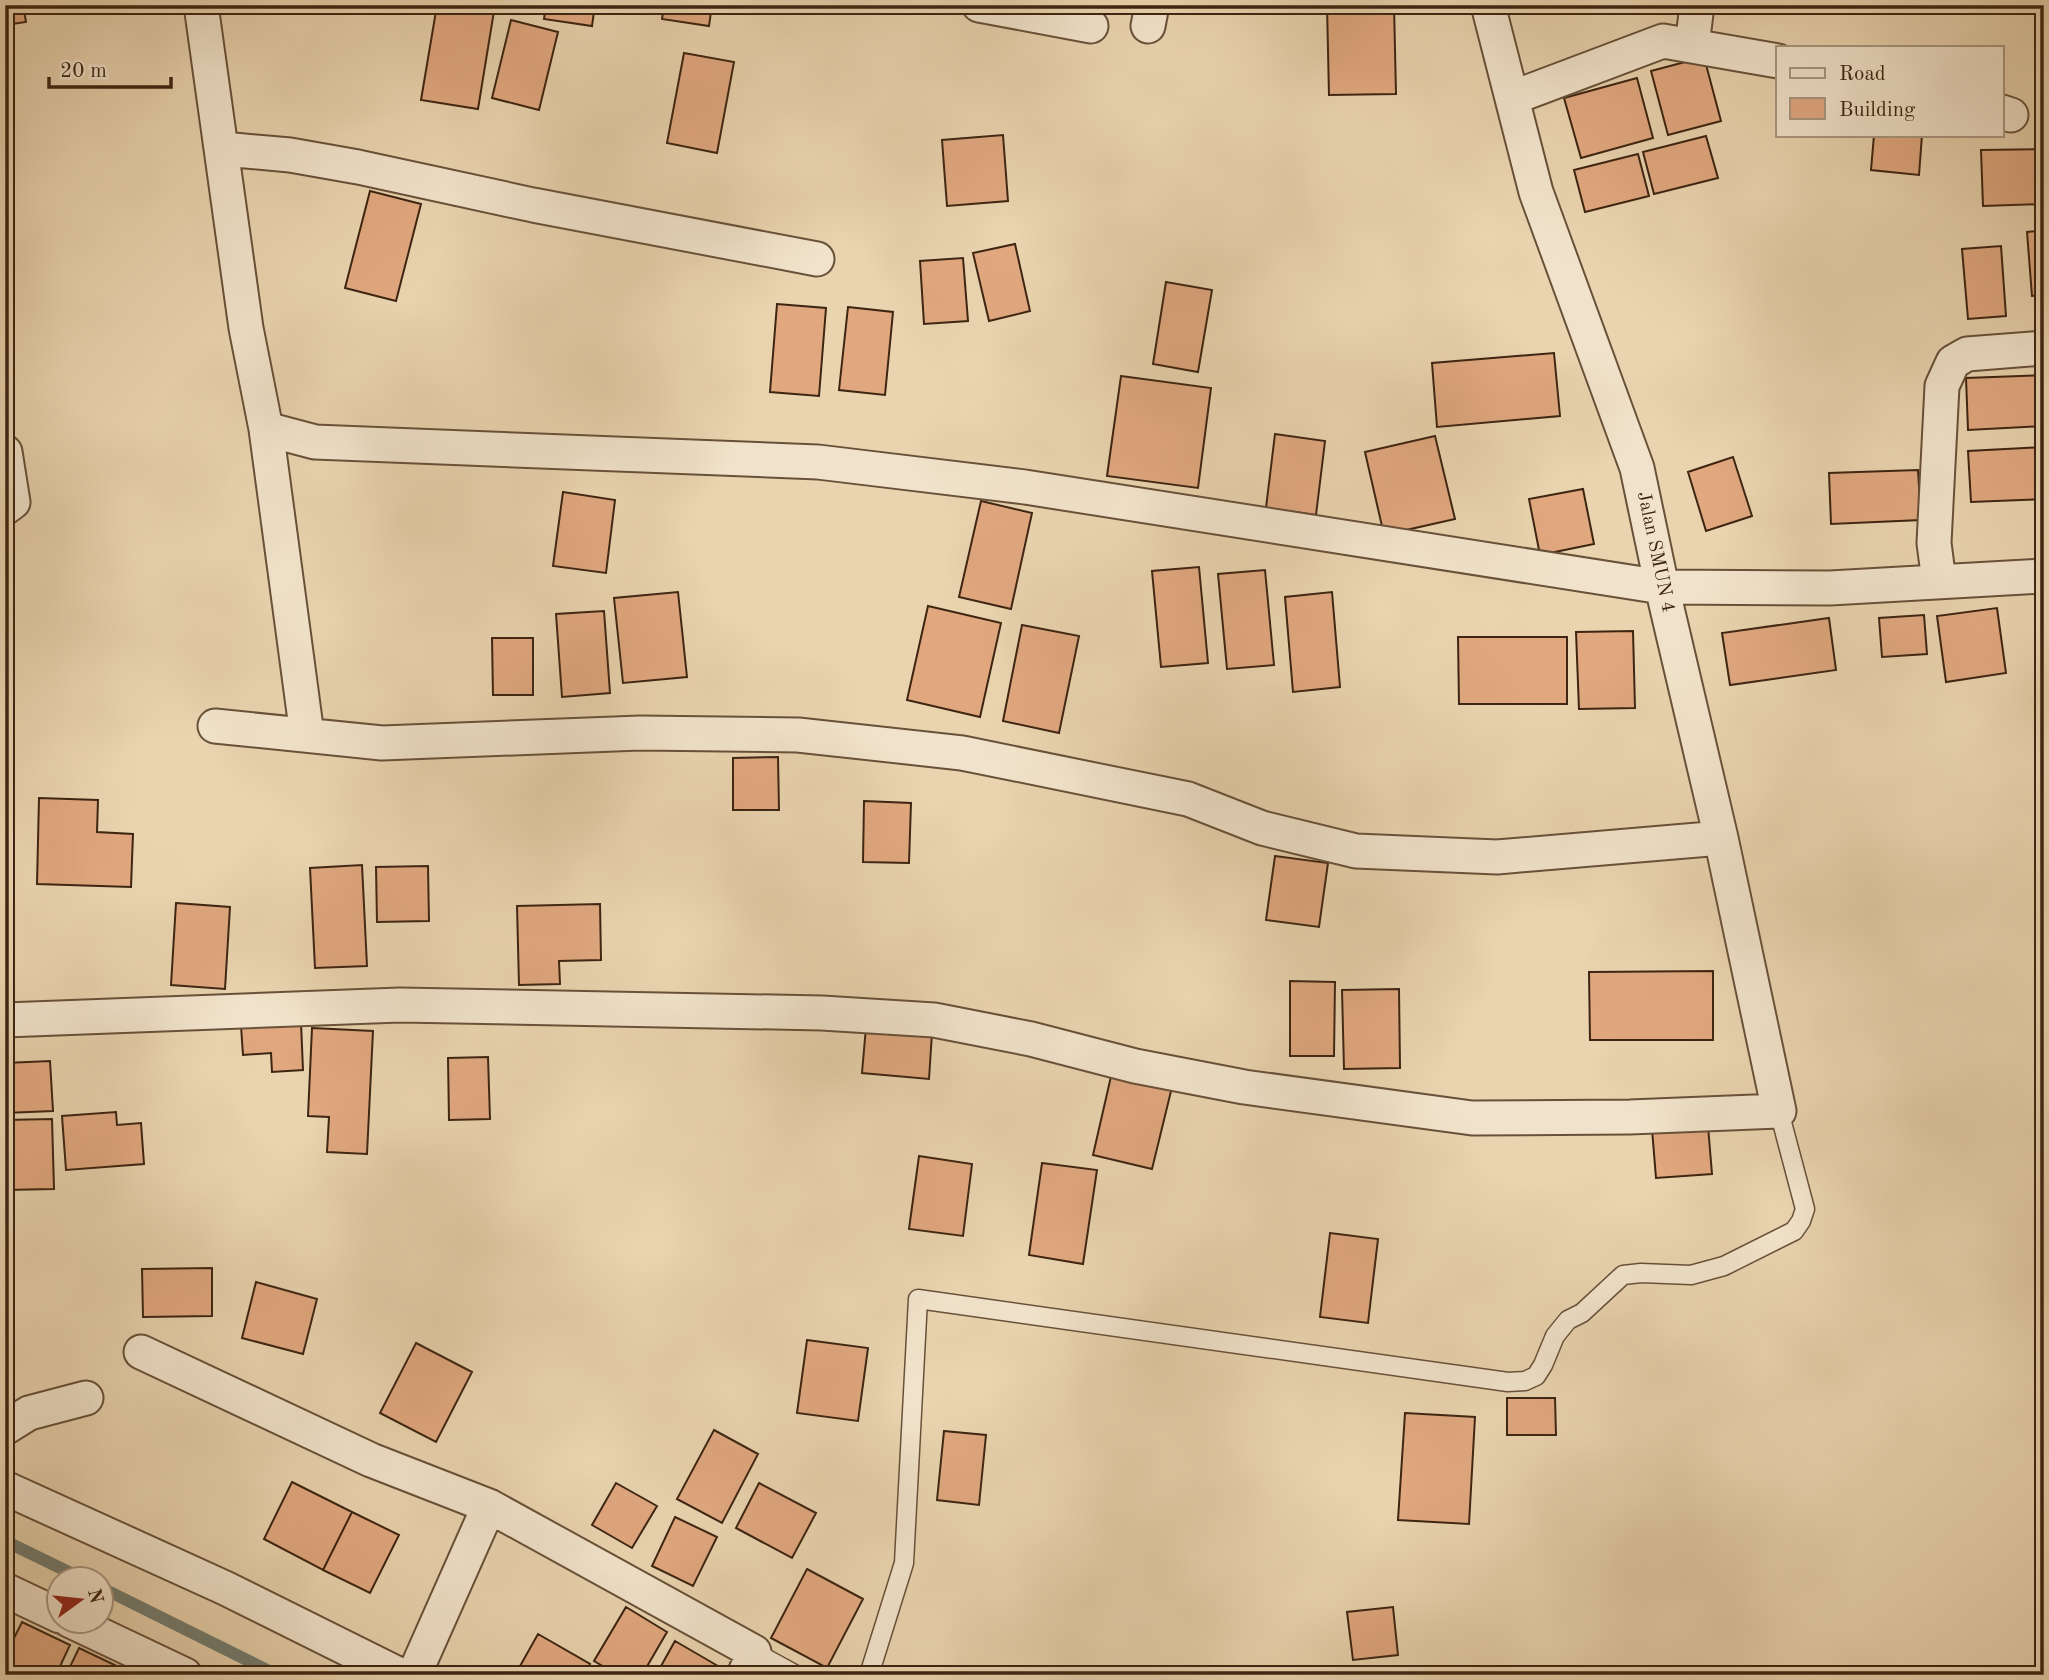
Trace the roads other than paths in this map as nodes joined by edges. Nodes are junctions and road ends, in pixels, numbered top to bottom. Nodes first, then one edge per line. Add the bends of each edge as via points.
1 (201, 5) edge
2 (979, 5) edge
3 (1488, 5) edge
4 (1697, 5) edge
5 (1091, 26) dead end
6 (1692, 46) junction
7 (1776, 61) edge
8 (1512, 98) junction
9 (223, 149) junction
10 (817, 259) dead end
11 (2044, 348) edge
12 (266, 429) junction
13 (5, 452) edge
14 (5, 508) edge
15 (2044, 576) edge
16 (1938, 582) junction
17 (1662, 587) junction
18 (215, 726) dead end
19 (307, 735) junction
20 (1721, 838) junction
21 (5, 1020) edge
22 (1779, 1111) junction
23 (141, 1352) dead end
24 (86, 1398) dead end
25 (5, 1428) edge
26 (5, 1488) edge
27 (489, 1506) junction
28 (5, 1590) edge
29 (46, 1609) edge
30 (99, 1634) edge
31 (749, 1663) edge
32 (185, 1675) edge
33 (400, 1675) edge
34 (414, 1675) edge
35 (796, 1675) edge
36 (869, 1675) edge

1 - 9 street
2 - 5 street
3 - 8 street, Jalan SMUN 4
4 - 6 street
6 - 7 street
6 - 8 street via 1663,41
8 - 17 street, Jalan SMUN 4 via 1536,192 1637,468
9 - 10 street via 358,167
9 - 12 street via 246,328
11 - 16 street via 1967,354 1954,362 1942,386 1934,543
12 - 17 street via 314,442 818,462 1025,487
12 - 19 street
13 - 14 street via 13,502
15 - 16 street
16 - 17 street via 1830,588
17 - 20 street, Jalan SMUN 4
18 - 19 street
19 - 20 street via 382,743 640,733 798,735 962,752 1188,799 1262,828 1356,851 1497,857
20 - 22 street, Jalan SMUN 4
21 - 22 street via 400,1005 822,1013 934,1020 1244,1087 1472,1118
22 - 36 lane via 1804,1209 1794,1231 1724,1266 1691,1275 1623,1275 1568,1320 1536,1376 1525,1381 918,1299 904,1563
23 - 27 street via 371,1460
24 - 25 street via 29,1413
26 - 33 street via 225,1588
27 - 31 street
27 - 34 street
28 - 29 street
30 - 32 street
31 - 35 lane

